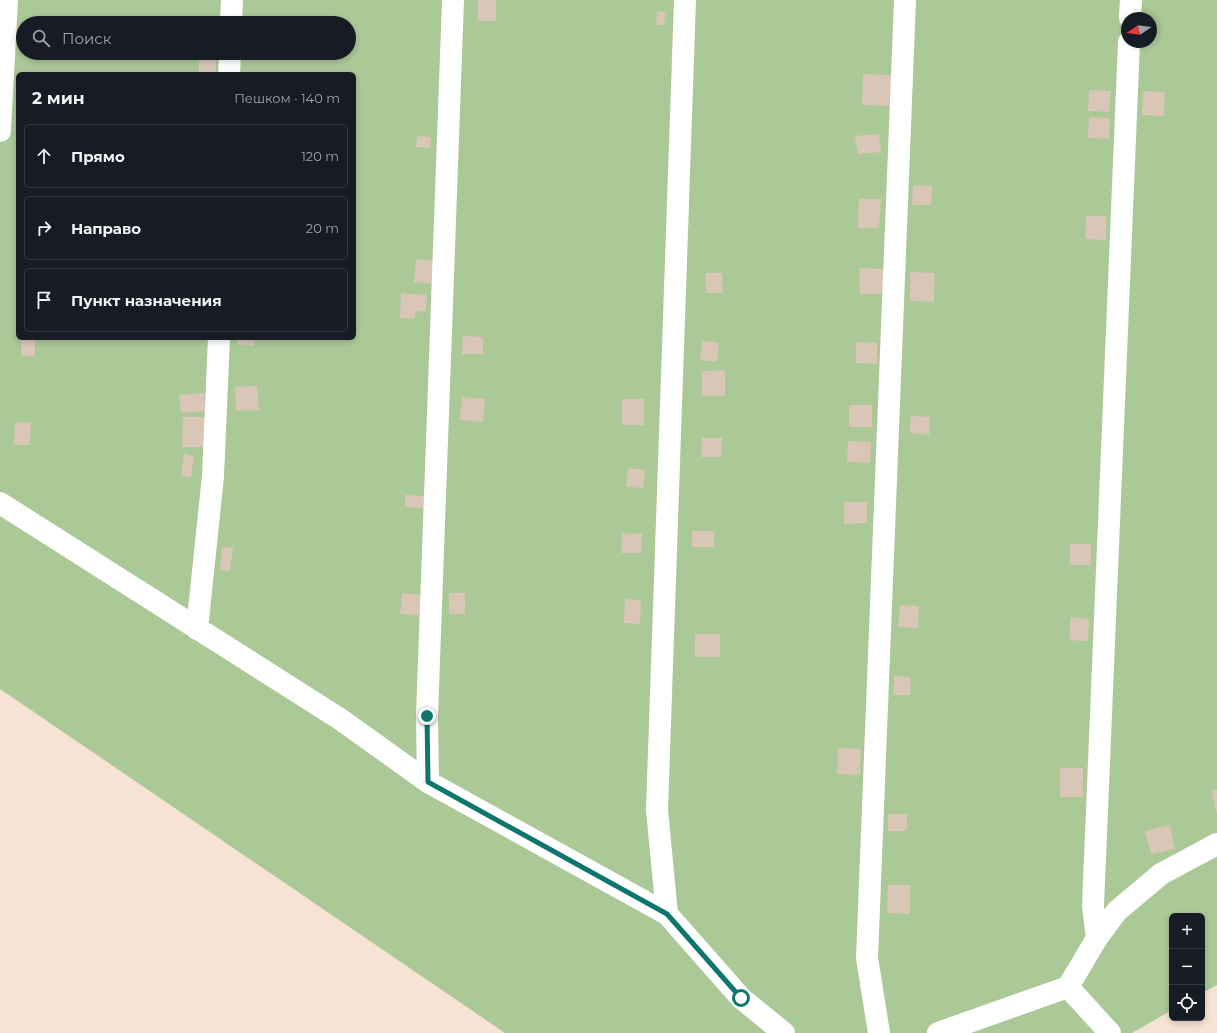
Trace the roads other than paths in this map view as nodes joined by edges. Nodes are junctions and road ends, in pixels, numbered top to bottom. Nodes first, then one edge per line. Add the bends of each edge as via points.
1 (7, 0) edge
2 (232, 0) edge
3 (453, 0) edge
4 (684, 0) edge
5 (904, 0) edge
6 (1131, 0) edge
7 (1130, 12) edge
8 (231, 16) edge
9 (1129, 48) edge
10 (230, 60) edge
11 (229, 72) edge
12 (0, 131) edge
13 (219, 340) edge
14 (0, 503) edge
15 (197, 628) junction
16 (428, 782) junction
17 (1217, 844) edge
18 (667, 914) junction
19 (1097, 938) junction
20 (1068, 987) junction
21 (784, 1033) edge
22 (879, 1033) edge
23 (938, 1033) edge
24 (1110, 1033) edge

1 - 12 street
2 - 8 street
3 - 16 street via 427,716
4 - 18 street via 657,810
5 - 22 street via 867,958
6 - 7 street
9 - 19 street via 1093,906
10 - 11 street
13 - 15 street via 213,476
14 - 15 street
15 - 16 street via 340,719
16 - 18 street
17 - 19 street via 1162,874 1117,911
18 - 21 street via 741,998
19 - 20 street
20 - 23 street
20 - 24 street

